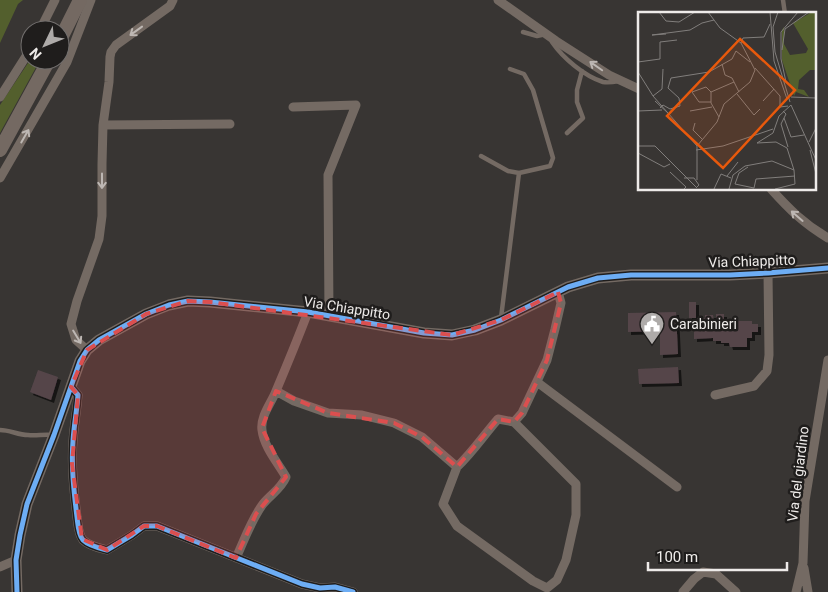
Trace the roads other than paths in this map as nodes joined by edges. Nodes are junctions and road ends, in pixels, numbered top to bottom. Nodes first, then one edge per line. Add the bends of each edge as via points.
1 (55, 0) edge
2 (91, 0) edge
3 (173, 0) edge
4 (498, 0) edge
5 (78, 2) edge
6 (45, 20) edge
7 (69, 20) edge
8 (523, 32) dead end
9 (546, 34) junction
10 (20, 66) edge
11 (44, 70) edge
12 (510, 70) dead end
13 (582, 71) junction
14 (620, 81) junction
15 (638, 89) edge
16 (0, 97) edge
17 (293, 107) dead end
18 (230, 124) dead end
19 (103, 125) junction
20 (568, 134) dead end
21 (0, 150) edge
22 (481, 156) dead end
23 (519, 173) junction
24 (0, 178) edge
25 (772, 190) edge
26 (828, 238) edge
27 (828, 268) edge
28 (768, 273) junction
29 (558, 292) junction
30 (308, 312) junction
31 (329, 316) junction
32 (501, 320) junction
33 (87, 350) junction
34 (828, 360) edge
35 (537, 382) junction
36 (71, 387) junction
37 (276, 391) junction
38 (715, 395) dead end
39 (514, 422) junction
40 (0, 430) edge
41 (54, 435) junction
42 (457, 467) junction
43 (677, 487) dead end
44 (236, 558) junction
45 (16, 560) junction
46 (803, 563) junction
47 (0, 567) edge
48 (19, 588) edge
49 (318, 590) edge
50 (353, 592) edge
51 (683, 592) edge
52 (736, 592) edge
53 (796, 592) edge
54 (808, 592) edge

1 - 6 street
24 -> 2 street via 67,62
3 -> 19 street via 170,6 111,52
4 - 9 street
5 - 7 main road
8 - 9 lane via 537,36
9 - 13 lane
14 -> 9 street
10 - 16 street
11 - 21 main road
12 - 23 lane via 524,74 533,90 553,158 550,166
13 - 14 lane via 604,82
13 - 20 lane via 577,102 583,118
14 - 15 street
17 - 31 street via 356,105 328,175
18 - 19 street
19 -> 33 street via 99,239 71,324 76,340
22 - 23 lane
23 - 32 lane
26 -> 25 street via 810,228
27 - 28 street, Via Chiappitto
28 - 29 street, Via Chiappitto via 631,275 598,278
28 - 38 street via 767,371 754,386
29 - 32 street, Via Chiappitto
29 - 35 street via 561,303 556,329
30 - 31 street, Via Chiappitto
30 - 33 street, Via Chiappitto via 188,301 146,314
30 - 37 street
31 - 32 street, Via Chiappitto via 452,335
33 - 36 street, Via Chiappitto
34 - 46 street, Via del giardino via 805,501
35 - 39 street
35 - 43 street
36 - 41 street, Via Chiappitto
36 - 44 street via 78,395 72,464 82,539 107,550 144,526 157,526
37 - 42 street via 328,413 362,415 394,423 422,437
37 - 44 street via 262,428 272,455 286,478 256,514
39 - 42 street via 498,419
39 - 42 street via 576,484 576,516 566,560 557,580 547,588 533,582 457,526 443,504
40 - 41 lane
41 - 45 street, Via Chiappitto via 27,504
44 - 49 street
45 - 47 street
45 - 48 street, Via Chiappitto
46 - 53 street, Via del giardino
46 - 54 street
49 - 50 street via 335,587
51 - 52 street via 703,572 716,574

